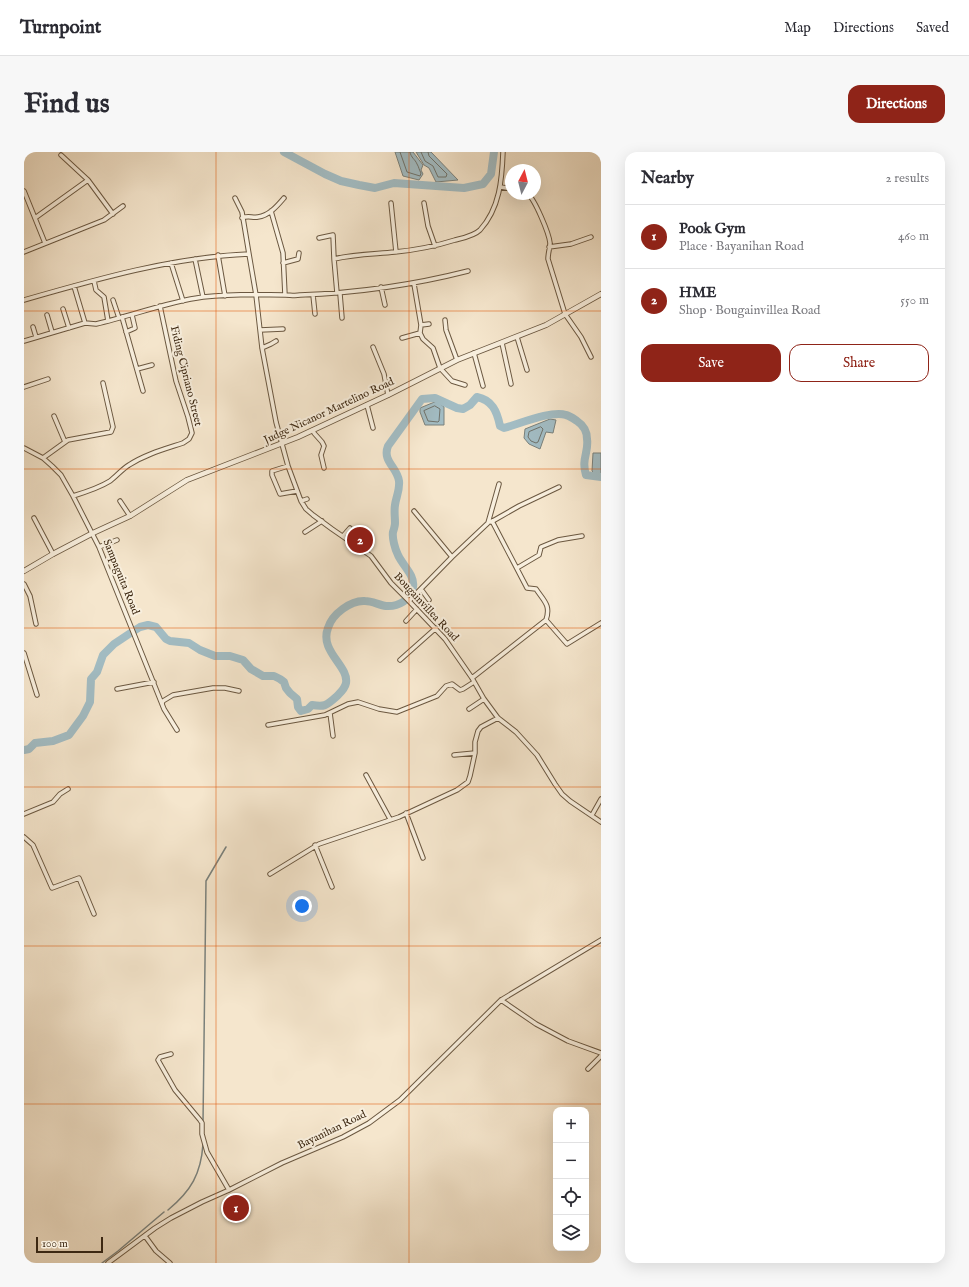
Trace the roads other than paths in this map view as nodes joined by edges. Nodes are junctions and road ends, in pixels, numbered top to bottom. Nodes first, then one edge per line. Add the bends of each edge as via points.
1 (504, 152) edge
2 (61, 155) dead end
3 (88, 180) junction
4 (501, 187) junction
5 (505, 188) edge
6 (24, 191) edge
7 (235, 198) dead end
8 (284, 198) dead end
9 (532, 200) edge
10 (391, 203) dead end
11 (424, 203) dead end
12 (123, 206) dead end
13 (271, 211) junction
14 (113, 214) junction
15 (35, 218) junction
16 (242, 218) junction
17 (591, 237) dead end
18 (319, 238) dead end
19 (45, 244) junction
20 (435, 246) junction
21 (549, 248) junction
22 (24, 252) edge
23 (396, 252) junction
24 (299, 253) dead end
25 (249, 254) junction
26 (218, 255) junction
27 (195, 259) junction
28 (334, 259) junction
29 (171, 263) junction
30 (283, 263) junction
31 (468, 271) dead end
32 (94, 281) junction
33 (414, 284) junction
34 (74, 286) junction
35 (381, 287) junction
36 (339, 293) junction
37 (601, 294) edge
38 (256, 295) junction
39 (285, 295) junction
40 (313, 295) junction
41 (225, 296) junction
42 (203, 297) junction
43 (24, 300) edge
44 (112, 300) dead end
45 (183, 301) junction
46 (385, 305) dead end
47 (160, 306) junction
48 (64, 309) dead end
49 (315, 314) dead end
50 (565, 314) junction
51 (47, 315) dead end
52 (132, 315) junction
53 (120, 318) junction
54 (342, 318) dead end
55 (445, 320) dead end
56 (108, 322) junction
57 (85, 323) junction
58 (429, 324) dead end
59 (421, 325) junction
60 (33, 327) dead end
61 (69, 328) junction
62 (283, 329) dead end
63 (260, 330) junction
64 (52, 332) junction
65 (126, 332) junction
66 (420, 333) junction
67 (36, 337) junction
68 (517, 337) junction
69 (402, 338) dead end
70 (24, 341) edge
71 (276, 341) dead end
72 (502, 343) junction
73 (373, 347) dead end
74 (262, 348) junction
75 (474, 352) junction
76 (591, 357) dead end
77 (457, 360) junction
78 (152, 365) dead end
79 (440, 368) junction
80 (137, 369) junction
81 (527, 370) dead end
82 (48, 379) dead end
83 (103, 382) dead end
84 (511, 384) dead end
85 (465, 385) dead end
86 (483, 386) dead end
87 (24, 387) edge
88 (143, 390) dead end
89 (388, 395) junction
90 (367, 405) junction
91 (54, 416) dead end
92 (373, 428) dead end
93 (313, 430) junction
94 (65, 442) junction
95 (282, 444) junction
96 (24, 448) edge
97 (43, 458) junction
98 (288, 466) junction
99 (324, 468) dead end
100 (499, 484) dead end
101 (560, 487) dead end
102 (297, 491) junction
103 (73, 496) junction
104 (307, 499) dead end
105 (120, 501) dead end
106 (301, 501) junction
107 (414, 511) dead end
108 (130, 516) junction
109 (34, 518) dead end
110 (322, 521) junction
111 (490, 522) junction
112 (350, 528) dead end
113 (304, 532) dead end
114 (93, 533) junction
115 (343, 536) junction
116 (582, 536) dead end
117 (117, 540) dead end
118 (99, 548) junction
119 (53, 554) junction
120 (452, 557) junction
121 (517, 568) junction
122 (24, 571) edge
123 (24, 584) edge
124 (421, 590) junction
125 (409, 600) junction
126 (429, 600) dead end
127 (417, 609) junction
128 (546, 620) junction
129 (406, 621) dead end
130 (601, 623) edge
131 (36, 624) dead end
132 (436, 628) junction
133 (24, 655) edge
134 (400, 660) dead end
135 (472, 678) junction
136 (154, 682) junction
137 (474, 682) junction
138 (117, 689) dead end
139 (239, 691) dead end
140 (36, 695) dead end
141 (484, 699) junction
142 (162, 704) junction
143 (469, 709) dead end
144 (330, 713) junction
145 (498, 718) junction
146 (268, 725) dead end
147 (177, 730) dead end
148 (333, 736) dead end
149 (474, 753) junction
150 (454, 754) dead end
151 (366, 775) dead end
152 (68, 789) dead end
153 (601, 800) edge
154 (406, 813) junction
155 (24, 814) edge
156 (592, 815) junction
157 (390, 819) junction
158 (601, 822) edge
159 (24, 837) edge
160 (315, 846) junction
161 (423, 858) dead end
162 (270, 874) dead end
163 (332, 887) dead end
164 (94, 914) dead end
165 (601, 940) edge
166 (501, 1000) junction
167 (601, 1053) edge
168 (171, 1054) dead end
169 (601, 1056) edge
170 (588, 1069) dead end
171 (229, 1190) junction
172 (145, 1236) junction
173 (108, 1263) edge
174 (170, 1263) edge

1 - 4 street
2 - 3 street
3 - 14 street
3 - 15 street
4 - 5 street
4 - 20 street via 496,205 479,231
6 - 15 street
7 - 16 street, Bougainvillea Road
8 - 13 street
9 - 21 street via 550,243
10 - 23 street
11 - 20 street
12 - 14 street
13 - 16 street via 259,217
13 - 30 street via 281,243
14 - 19 street
15 - 19 street
16 - 25 street, Bougainvillea Road
17 - 21 street
18 - 28 street via 333,235
19 - 22 street
20 - 23 street
21 - 50 street via 548,259
23 - 28 street
24 - 30 street via 298,259
25 - 26 street
25 - 38 street, Bougainvillea Road
26 - 27 street
26 - 41 street
27 - 29 street
27 - 42 street
28 - 36 street
29 - 32 street
29 - 45 street
30 - 39 street
31 - 33 street
32 - 34 street
32 - 56 street via 96,290 104,297
33 - 35 street
33 - 59 street
34 - 43 street
34 - 57 street
35 - 36 street
35 - 46 street
36 - 40 street
36 - 54 street
37 - 50 street, Judge Nicanor Martelino Road
38 - 39 street
38 - 41 street
38 - 63 street, Bougainvillea Road
39 - 40 street
40 - 49 street
41 - 42 street
42 - 45 street
44 - 53 street
45 - 47 street
47 - 52 street
47 - 103 street, Fiding Cipriano Street via 176,381 192,433 183,443 143,457 127,466 109,482
48 - 61 street
50 - 68 street, Judge Nicanor Martelino Road
50 - 76 street
51 - 64 street
52 - 53 street
52 - 65 street via 135,328
53 - 56 street
53 - 65 street
55 - 77 street
56 - 57 street
57 - 61 street
58 - 59 street
59 - 66 street
60 - 67 street
61 - 64 street
62 - 63 street
63 - 74 street, Bougainvillea Road
64 - 67 street
65 - 80 street
66 - 69 street
66 - 79 street via 433,348
67 - 70 street
68 - 72 street, Judge Nicanor Martelino Road
68 - 81 street
71 - 74 street
72 - 75 street, Judge Nicanor Martelino Road
72 - 84 street
73 - 89 street via 384,374
74 - 95 street, Bougainvillea Road
75 - 77 street, Judge Nicanor Martelino Road
75 - 86 street
77 - 79 street, Judge Nicanor Martelino Road
78 - 80 street
79 - 85 street via 452,381
79 - 89 street, Judge Nicanor Martelino Road
80 - 88 street
82 - 87 street
83 - 94 street via 113,427 111,432 76,437
89 - 90 street, Judge Nicanor Martelino Road
90 - 92 street
90 - 93 street, Judge Nicanor Martelino Road
91 - 94 street
93 - 95 street, Judge Nicanor Martelino Road
93 - 99 street via 324,446
94 - 97 street
95 - 98 street, Bougainvillea Road
95 - 108 street, Judge Nicanor Martelino Road via 187,480
96 - 97 street, Sampaguita Road
97 - 103 street, Sampaguita Road via 60,475
98 - 102 street, Bougainvillea Road
98 - 102 street via 272,471 272,475 280,494
100 - 111 street
101 - 111 street
102 - 106 street, Bougainvillea Road
103 - 114 street, Sampaguita Road
104 - 106 street
105 - 108 street
106 - 110 street, Bougainvillea Road via 306,509
107 - 120 street
108 - 114 street, Judge Nicanor Martelino Road
109 - 119 street
110 - 113 street
110 - 115 street, Bougainvillea Road
111 - 120 street
111 - 121 street
112 - 115 street
114 - 118 street, Sampaguita Road
114 - 119 street, Judge Nicanor Martelino Road
115 - 125 street, Bougainvillea Road via 371,556 391,583
116 - 121 street via 558,540 541,547 539,555
117 - 118 street
118 - 136 street, Sampaguita Road
119 - 122 street, Judge Nicanor Martelino Road
120 - 124 street
121 - 128 street via 527,588 536,589 548,608
123 - 131 street via 30,596
124 - 125 street
124 - 126 street
125 - 127 street, Bougainvillea Road
127 - 129 street
127 - 132 street, Bougainvillea Road
128 - 130 street via 567,644
128 - 135 street
132 - 134 street
132 - 135 street, Bougainvillea Road
133 - 140 street
135 - 137 street, Bougainvillea Road
136 - 138 street
136 - 142 street, Sampaguita Road
137 - 141 street, Bougainvillea Road
137 - 144 street via 460,690 449,684 437,696 397,712 358,702
139 - 142 street via 225,688 173,694
141 - 143 street
141 - 145 street, Bougainvillea Road
142 - 147 street, Sampaguita Road
144 - 146 street
144 - 148 street
145 - 149 street via 478,731
145 - 156 street, Bougainvillea Road via 516,732 537,755 562,794
149 - 150 street
149 - 154 street via 468,782 457,790
151 - 157 street
152 - 155 street via 53,802
153 - 156 street
154 - 157 street
154 - 161 street
156 - 158 street, Bougainvillea Road
157 - 160 street
159 - 164 street via 33,845 52,888 80,878
160 - 162 street
160 - 163 street
165 - 166 street, Bayanihan Road
166 - 167 street via 536,1024 568,1041
166 - 171 street, Bayanihan Road via 400,1100 369,1123
168 - 171 street via 158,1060 175,1090 202,1123 207,1152
169 - 170 street
171 - 172 street, Bayanihan Road via 170,1218
172 - 173 street, Bayanihan Road
172 - 174 street via 156,1251

